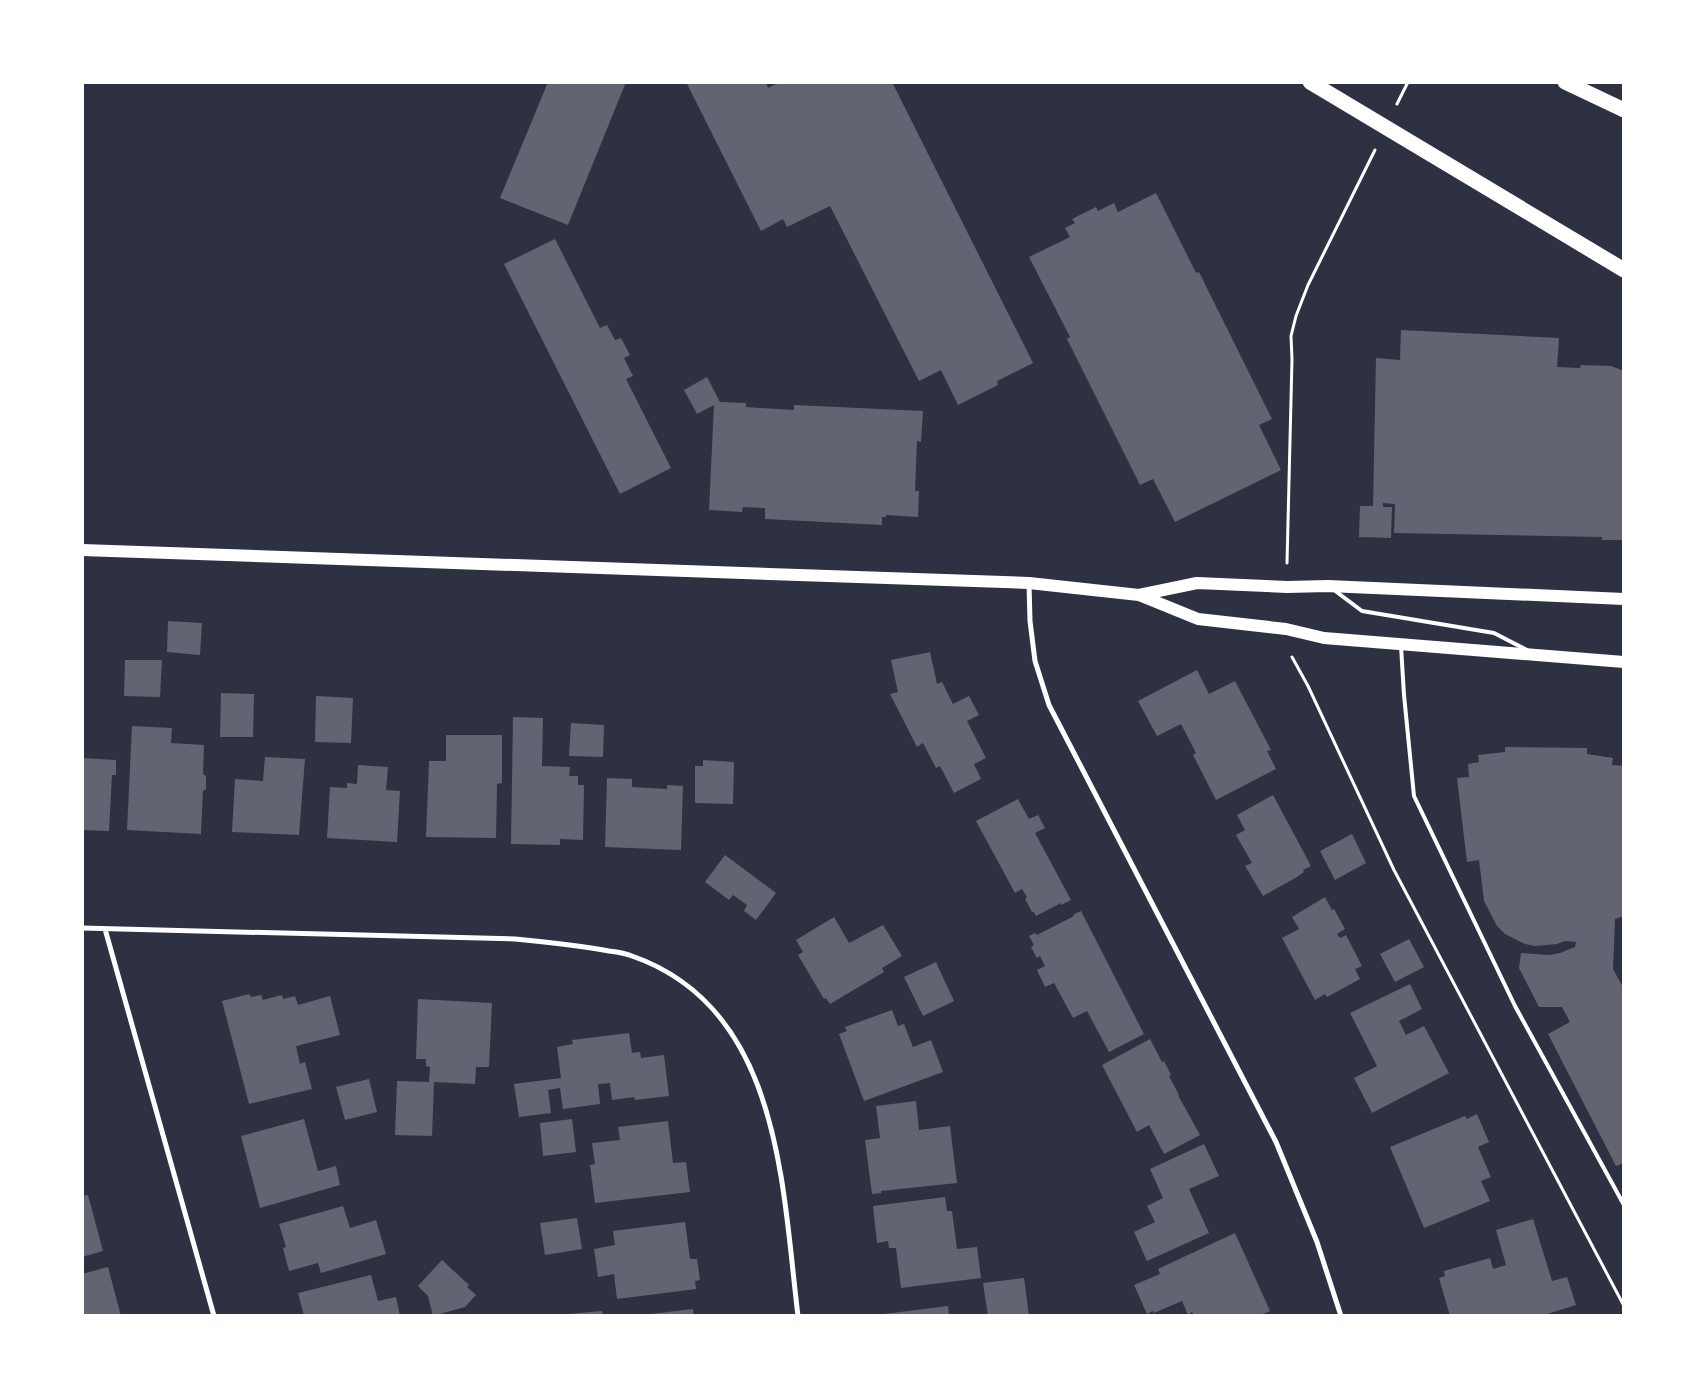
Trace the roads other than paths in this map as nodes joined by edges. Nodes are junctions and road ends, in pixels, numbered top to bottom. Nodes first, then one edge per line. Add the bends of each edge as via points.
1 (1310, 82) edge
2 (1565, 82) edge
3 (1624, 110) edge
4 (1624, 270) edge
5 (82, 550) edge
6 (1029, 583) junction
7 (1328, 586) junction
8 (1139, 595) junction
9 (1624, 599) edge
10 (1401, 644) junction
11 (1538, 655) junction
12 (1624, 662) edge
13 (82, 928) edge
14 (105, 929) junction
15 (1624, 1205) edge
16 (214, 1316) edge
17 (798, 1316) edge
18 (1341, 1316) edge

1 - 4 highway
2 - 3 highway
5 - 6 main road
6 - 8 main road
6 - 18 street via 1035,660 1049,705 1276,1142 1317,1242
7 - 8 main road via 1197,583
7 - 9 main road
7 - 11 lane via 1362,611 1494,633
8 - 10 main road via 1198,619 1286,629 1324,638
10 - 11 main road
10 - 15 lane via 1414,796 1515,1006
11 - 12 main road
13 - 14 street
14 - 16 street
14 - 17 street via 551,942 631,956 674,976 722,1019 742,1048 762,1093 779,1160

